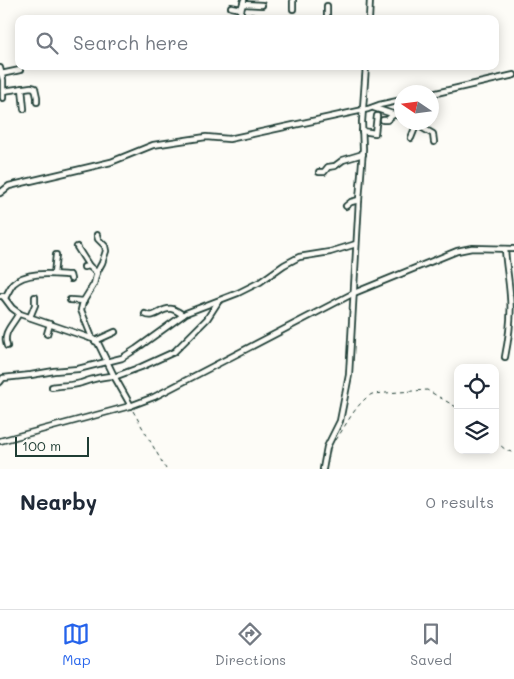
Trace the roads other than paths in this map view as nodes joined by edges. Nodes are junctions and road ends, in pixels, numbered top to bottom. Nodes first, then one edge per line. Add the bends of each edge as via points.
1 (293, 0) edge
2 (370, 0) edge
3 (242, 4) edge
4 (262, 5) dead end
5 (327, 6) dead end
6 (231, 7) dead end
7 (293, 9) dead end
8 (327, 15) edge
9 (369, 15) edge
10 (0, 68) edge
11 (20, 70) dead end
12 (366, 70) edge
13 (1, 74) junction
14 (514, 75) edge
15 (22, 88) junction
16 (3, 91) junction
17 (439, 92) edge
18 (3, 98) dead end
19 (37, 102) dead end
20 (394, 102) edge
21 (374, 108) junction
22 (24, 109) dead end
23 (363, 110) junction
24 (393, 115) joint
25 (377, 116) dead end
26 (383, 120) dead end
27 (414, 130) edge
28 (427, 130) edge
29 (362, 131) junction
30 (411, 138) dead end
31 (434, 142) dead end
32 (363, 154) junction
33 (319, 172) dead end
34 (0, 193) edge
35 (359, 200) junction
36 (346, 206) dead end
37 (97, 235) dead end
38 (356, 244) junction
39 (77, 247) dead end
40 (505, 249) junction
41 (514, 249) edge
42 (56, 255) dead end
43 (97, 273) junction
44 (54, 274) junction
45 (71, 279) dead end
46 (511, 286) edge
47 (354, 293) junction
48 (2, 297) edge
49 (35, 297) dead end
50 (70, 300) dead end
51 (219, 300) junction
52 (84, 301) junction
53 (82, 312) junction
54 (19, 313) junction
55 (76, 314) dead end
56 (145, 314) dead end
57 (184, 315) junction
58 (30, 317) junction
59 (50, 324) junction
60 (512, 324) edge
61 (115, 332) dead end
62 (47, 334) dead end
63 (3, 336) edge
64 (90, 338) junction
65 (95, 341) junction
66 (7, 346) dead end
67 (505, 357) dead end
68 (107, 362) junction
69 (114, 376) junction
70 (1, 379) edge
71 (52, 386) dead end
72 (131, 406) junction
73 (0, 441) edge
74 (324, 469) edge

1 - 7 street
2 - 9 street
3 - 4 street
3 - 6 street
5 - 8 street
10 - 13 street
11 - 13 street
12 - 23 street
13 - 16 street
14 - 17 street
15 - 16 street
15 - 19 street via 34,88
15 - 22 street
16 - 18 street
20 - 21 street
21 - 23 street
21 - 24 street
23 - 29 street
23 - 34 street via 229,139 206,137 153,146 111,162 9,186
24 - 26 street
25 - 29 street via 375,133
27 - 30 street
28 - 31 street via 434,136
29 - 32 street
32 - 33 street
32 - 35 street
35 - 36 street
35 - 38 street
37 - 43 street via 106,251
38 - 47 street
38 - 51 street via 300,257 260,282
39 - 43 street via 86,267
40 - 41 street
40 - 46 street
40 - 47 street via 458,251
42 - 44 street
43 - 52 street
44 - 45 street via 70,275
44 - 48 street via 35,274 21,279
46 - 60 street
47 - 72 street via 177,386
47 - 74 street via 347,389 340,421 326,447
48 - 54 street
49 - 58 street
50 - 52 street
51 - 57 street
51 - 69 street via 207,318 174,352
52 - 53 street
53 - 55 street
53 - 64 street
54 - 58 street
54 - 63 street
56 - 57 street via 152,316 175,309
57 - 68 street via 122,358
58 - 59 street
59 - 62 street
59 - 64 street
60 - 67 street
61 - 65 street
63 - 66 street
64 - 65 street
65 - 68 street
68 - 69 street
68 - 70 street
69 - 71 street
69 - 72 street
72 - 73 street

